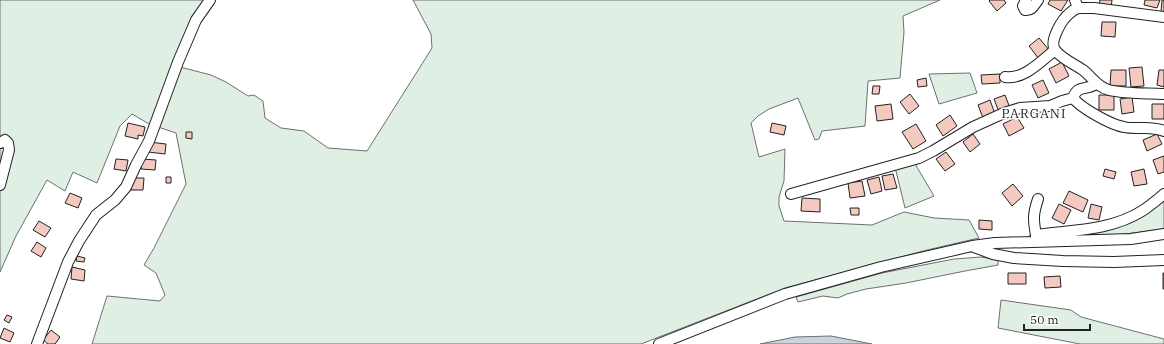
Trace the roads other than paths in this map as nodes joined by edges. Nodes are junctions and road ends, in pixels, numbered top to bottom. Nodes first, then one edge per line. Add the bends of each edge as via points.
1 (210, 0) edge
2 (1026, 0) edge
3 (1038, 0) edge
4 (1076, 4) edge
5 (1164, 17) edge
6 (1055, 50) junction
7 (1005, 77) dead end
8 (1096, 84) junction
9 (1164, 94) edge
10 (1073, 98) junction
11 (1164, 131) edge
12 (0, 143) edge
13 (0, 185) edge
14 (791, 194) dead end
15 (1164, 194) edge
16 (1038, 199) dead end
17 (1164, 234) edge
18 (1036, 238) junction
19 (972, 246) junction
20 (1164, 260) edge
21 (37, 344) edge
22 (659, 344) edge

1 - 21 street via 186,41 149,142 126,187 96,215 78,241
2 - 3 street via 1024,8 1027,10
4 - 5 street
4 - 6 street via 1055,35
6 - 7 street via 1020,76
6 - 8 street via 1088,74
8 - 9 street via 1108,90
8 - 10 street via 1076,90
10 - 11 street via 1094,114 1123,127 1156,128
10 - 14 street via 1050,106 1020,108 1004,113 973,127 919,158
12 - 13 street via 5,140 8,142 9,150
15 - 18 street via 1141,211 1110,224
16 - 18 street via 1034,213
17 - 18 street via 1131,239
18 - 19 street
19 - 20 street via 1014,258 1114,262
19 - 22 street via 881,267 785,294

